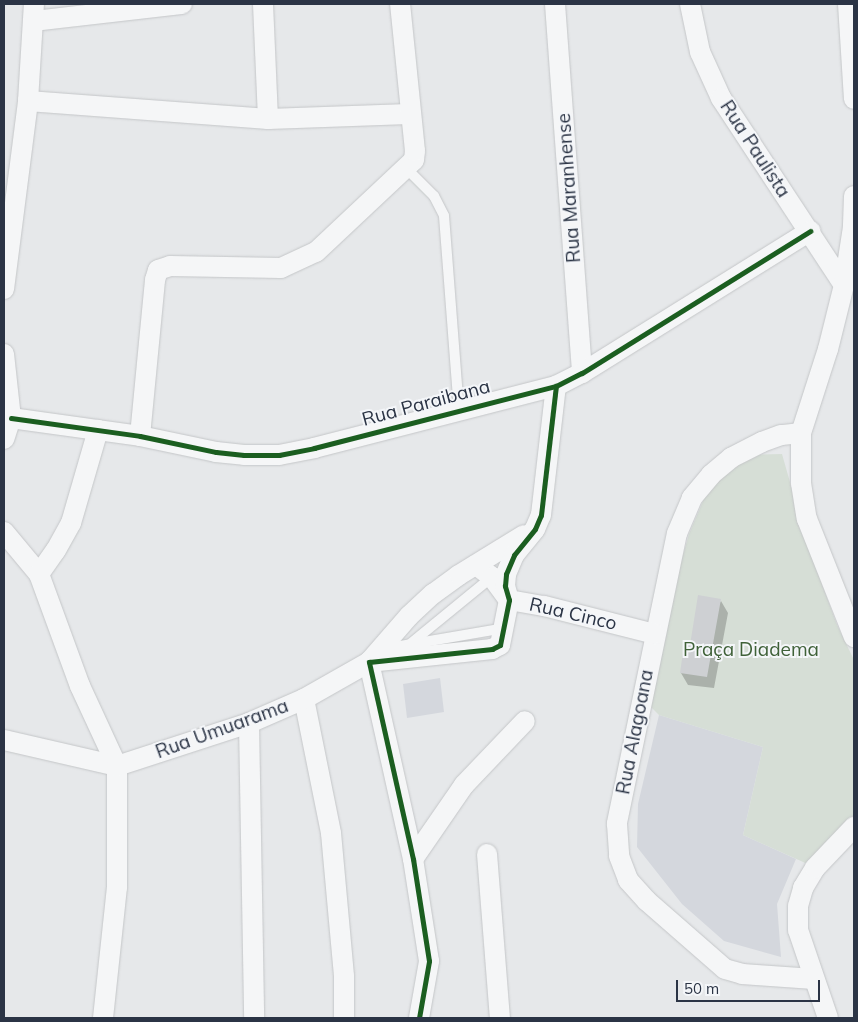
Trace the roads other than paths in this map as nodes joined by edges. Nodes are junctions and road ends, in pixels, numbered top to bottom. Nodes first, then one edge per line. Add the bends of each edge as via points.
1 (182, 4) edge
2 (262, 4) edge
3 (400, 4) edge
4 (555, 4) edge
5 (690, 4) edge
6 (848, 4) edge
7 (34, 12) edge
8 (854, 99) edge
9 (28, 101) junction
10 (409, 114) junction
11 (268, 119) junction
12 (410, 163) junction
13 (854, 196) edge
14 (810, 231) junction
15 (844, 285) junction
16 (4, 289) edge
17 (4, 354) edge
18 (582, 373) junction
19 (556, 386) junction
20 (459, 409) junction
21 (11, 418) junction
22 (98, 430) junction
23 (802, 433) junction
24 (140, 436) junction
25 (4, 439) edge
26 (535, 529) junction
27 (4, 532) edge
28 (476, 565) junction
29 (39, 574) junction
30 (492, 578) junction
31 (509, 600) junction
32 (504, 628) junction
33 (655, 634) junction
34 (854, 637) edge
35 (410, 644) junction
36 (374, 656) junction
37 (304, 699) junction
38 (525, 720) dead end
39 (249, 723) junction
40 (4, 740) edge
41 (117, 766) junction
42 (854, 827) edge
43 (487, 854) dead end
44 (413, 859) junction
45 (814, 979) junction
46 (103, 1018) edge
47 (254, 1018) edge
48 (344, 1018) edge
49 (419, 1018) edge
50 (500, 1018) edge
51 (828, 1018) edge

1 - 7 street
2 - 11 street
3 - 10 street
4 - 18 street, Rua Maranhense
5 - 14 street, Rua Paulista via 700,52 721,98
6 - 8 street
7 - 9 street
9 - 11 street
9 - 16 street
10 - 11 street
10 - 12 street
12 - 20 lane via 444,216
12 - 24 street via 316,252 281,268 170,266 158,270
13 - 15 street
14 - 15 street, Rua Paulista
14 - 18 street, Rua Paraibana
15 - 23 street
17 - 21 street
18 - 19 street, Rua Paraibana
19 - 20 street, Rua Paraibana
19 - 26 street via 541,515
20 - 24 street, Rua Paraibana via 279,455 216,452
21 - 22 street, Rua Paraibana
21 - 25 street
22 - 24 street, Rua Paraibana
22 - 29 street via 71,523
23 - 33 street, Rua Alagoana via 775,437 731,458 710,475 692,498 677,533
23 - 34 street via 801,482 807,519
26 - 28 street, Rua Umuarama
26 - 31 street via 509,564 505,586
27 - 29 street
28 - 30 street, Rua Cinco
28 - 36 street, Rua Umuarama via 433,594 408,616
29 - 41 street via 80,686
30 - 31 street, Rua Cinco
30 - 35 lane
31 - 32 street
31 - 33 street, Rua Cinco
32 - 35 lane
32 - 36 street via 500,645 492,649
33 - 45 street, Rua Alagoana via 617,824 619,856 628,880 647,901 725,969 742,974
35 - 36 lane
36 - 37 street, Rua Umuarama
36 - 44 street
37 - 39 street, Rua Umuarama
37 - 48 street via 331,833 344,976
38 - 44 street via 464,785
39 - 41 street, Rua Umuarama
39 - 47 street
40 - 41 street
41 - 46 street via 117,887
42 - 45 street via 815,868 803,888 798,906 798,930
43 - 50 street
44 - 49 street via 429,961
45 - 51 street

